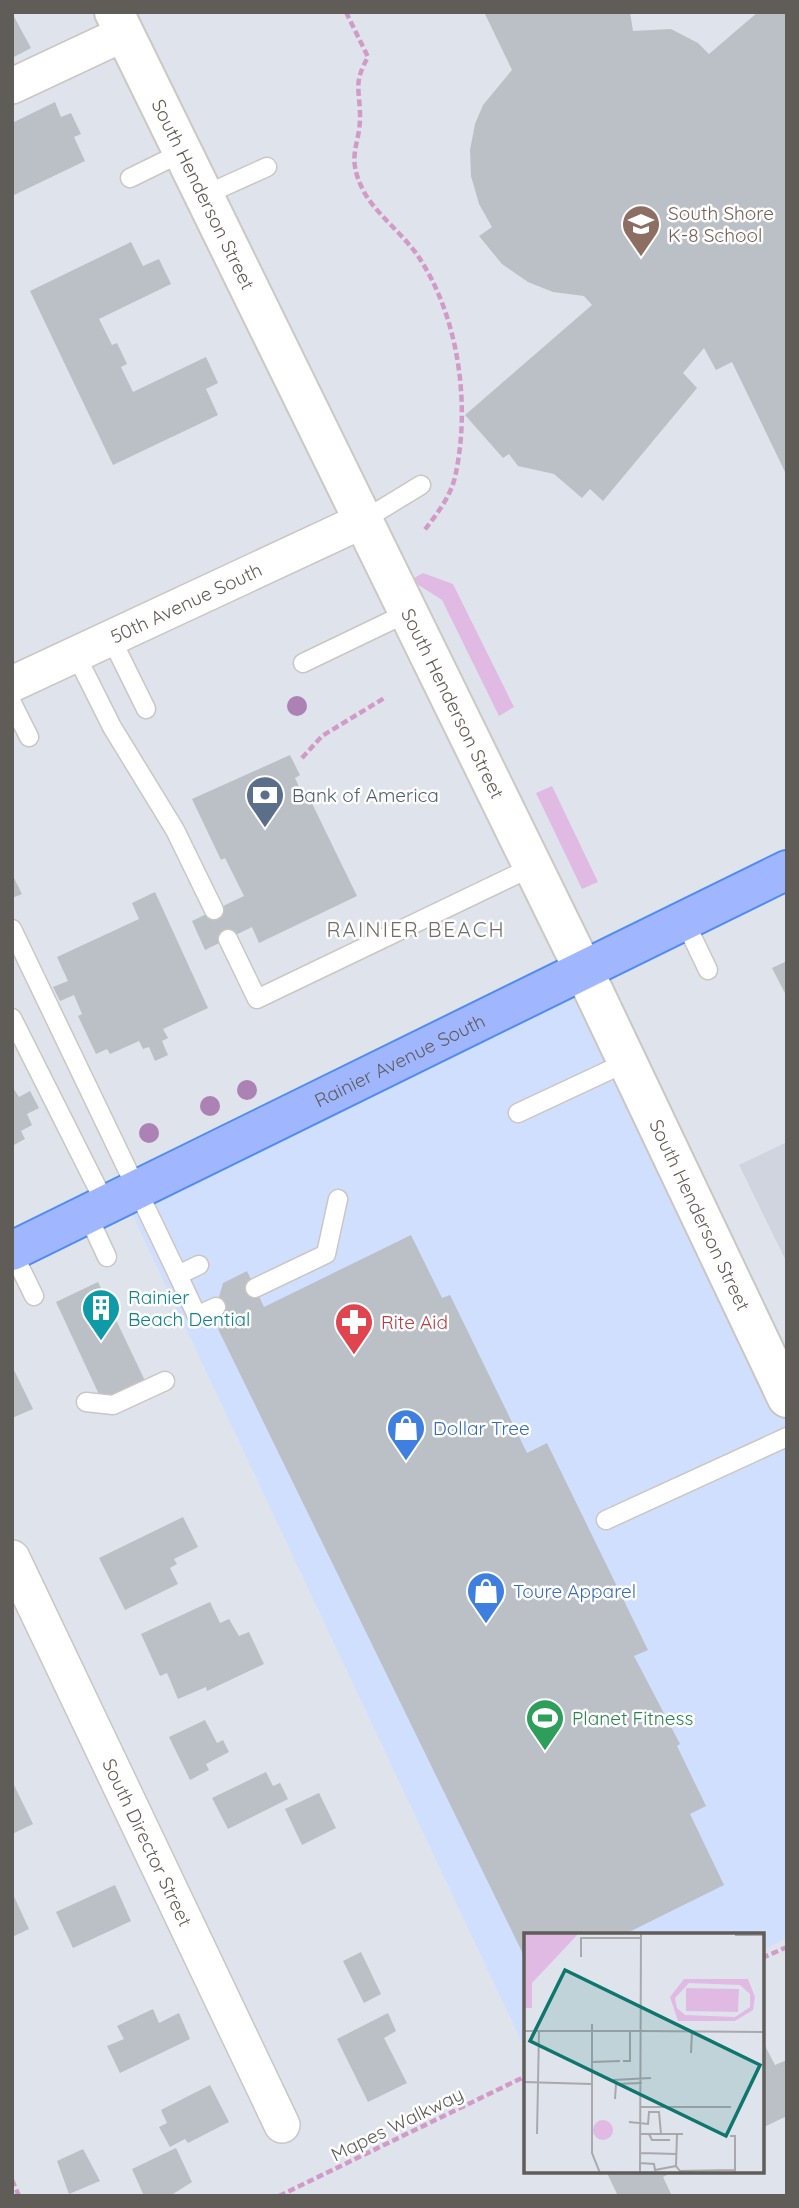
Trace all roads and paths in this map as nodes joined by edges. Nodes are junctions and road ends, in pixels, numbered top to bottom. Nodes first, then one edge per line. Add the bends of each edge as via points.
1 (346, 12) edge
2 (119, 23) edge
3 (12, 86) edge
4 (183, 152) junction
5 (267, 167) dead end
6 (130, 178) dead end
7 (205, 195) junction
8 (421, 485) dead end
9 (362, 521) junction
10 (423, 532) dead end
11 (407, 613) junction
12 (111, 638) junction
13 (76, 655) junction
14 (303, 663) dead end
15 (12, 684) edge
16 (386, 697) dead end
17 (12, 703) edge
18 (146, 709) dead end
19 (29, 737) dead end
20 (302, 758) dead end
21 (532, 867) junction
22 (787, 870) edge
23 (214, 910) dead end
24 (684, 920) junction
25 (12, 929) edge
26 (228, 939) dead end
27 (708, 970) dead end
28 (584, 971) junction
29 (12, 1018) edge
30 (627, 1062) junction
31 (518, 1112) dead end
32 (338, 1199) dead end
33 (111, 1204) junction
34 (12, 1251) edge
35 (107, 1257) dead end
36 (200, 1265) dead end
37 (177, 1275) junction
38 (255, 1288) dead end
39 (34, 1296) dead end
40 (216, 1307) dead end
41 (165, 1381) dead end
42 (787, 1398) edge
43 (86, 1402) dead end
44 (787, 1437) edge
45 (606, 1520) dead end
46 (12, 1558) edge
47 (787, 1947) edge
48 (764, 1957) edge
49 (524, 2077) edge
50 (282, 2125) dead end
51 (12, 2180) edge
52 (19, 2196) edge
53 (279, 2196) edge

1 - 10 path via 368,57 357,84 360,114 352,163 364,193 418,256 452,333 459,370 455,479 444,504
2 - 3 street
2 - 4 main road, South Henderson Street
4 - 6 lane
4 - 7 main road, South Henderson Street
5 - 7 lane
7 - 9 main road, South Henderson Street
8 - 9 lane
9 - 11 main road, South Henderson Street
9 - 12 street, 50th Avenue South
11 - 14 lane
11 - 21 main road, South Henderson Street
12 - 13 street, 50th Avenue South
12 - 18 lane
13 - 15 street, 50th Avenue South
13 - 23 lane via 112,727 175,830
16 - 20 path via 322,736
17 - 19 lane
21 - 26 lane via 257,999
21 - 28 main road, South Henderson Street
22 - 24 main road, Rainier Avenue South
24 - 27 lane
24 - 28 main road, Rainier Avenue South
25 - 33 lane
28 - 30 main road, South Henderson Street
28 - 33 main road, Rainier Avenue South
29 - 33 lane
30 - 31 lane
30 - 42 main road, South Henderson Street
32 - 38 lane via 326,1254
33 - 34 main road, Rainier Avenue South
33 - 35 lane
33 - 37 lane
34 - 39 lane
36 - 37 lane
37 - 40 lane via 197,1316
41 - 43 lane via 113,1405
44 - 45 lane
46 - 50 street, South Director Street
47 - 48 path
49 - 53 path, Mapes Walkway
51 - 52 path

